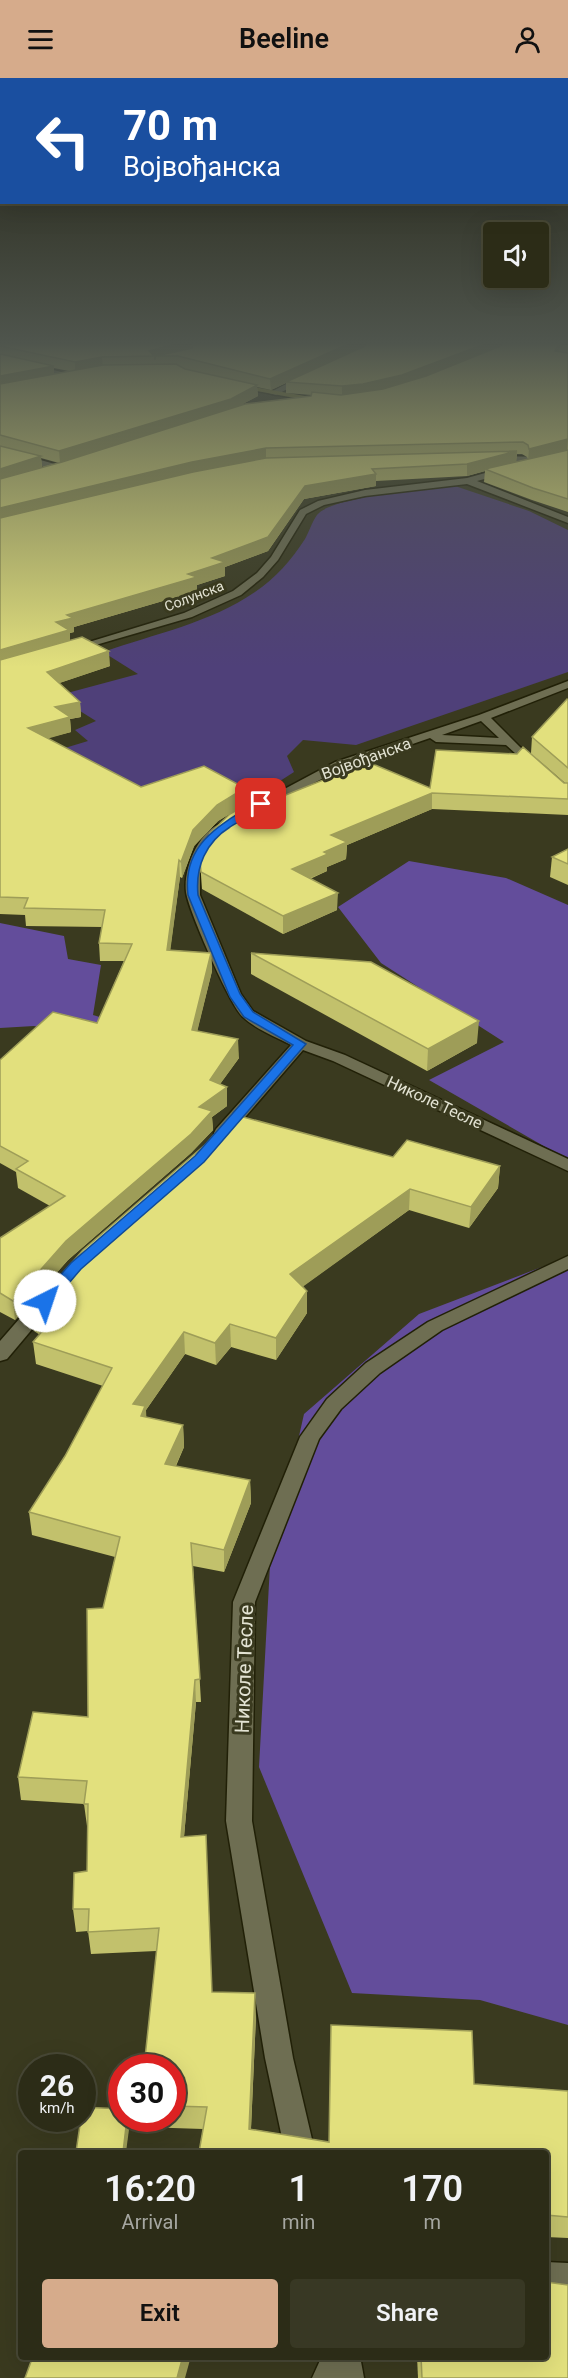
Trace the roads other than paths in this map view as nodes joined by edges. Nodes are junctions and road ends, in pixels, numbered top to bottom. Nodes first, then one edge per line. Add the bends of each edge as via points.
1 (1, 452) edge
2 (555, 458) edge
3 (481, 460) edge
4 (544, 460) junction
5 (74, 465) edge
6 (63, 469) junction
7 (42, 475) edge
8 (468, 481) junction
9 (568, 520) edge
10 (65, 650) edge
11 (568, 684) edge
12 (483, 717) junction
13 (420, 738) junction
14 (508, 742) junction
15 (568, 794) edge
16 (300, 1044) junction
17 (207, 1150) edge
18 (568, 1166) edge
19 (568, 1262) edge
20 (61, 1284) edge
21 (0, 1354) edge
22 (300, 2150) edge
23 (549, 2278) edge
24 (568, 2279) edge
25 (337, 2360) edge
26 (345, 2360) edge
27 (328, 2378) edge
28 (348, 2378) edge

1 - 6 street
2 - 4 street
3 - 4 street
4 - 8 street, Солунска
5 - 6 main road
6 - 7 main road
8 - 9 street
8 - 10 street, Солунска via 321,502 303,512 275,558 237,593 188,615
11 - 12 street, Војвођанска
12 - 13 street, Војвођанска
12 - 14 street
13 - 14 street
13 - 16 street, Војвођанска via 339,765 241,814 202,846 191,878 193,895 234,994 248,1014
14 - 15 street
16 - 17 street
16 - 18 street, Николе Тесле via 350,1063
19 - 22 street, Николе Тесле via 435,1326 373,1368 334,1404 310,1437 244,1602 239,1821 279,2058
20 - 21 street
23 - 24 street
25 - 27 street
26 - 28 street

